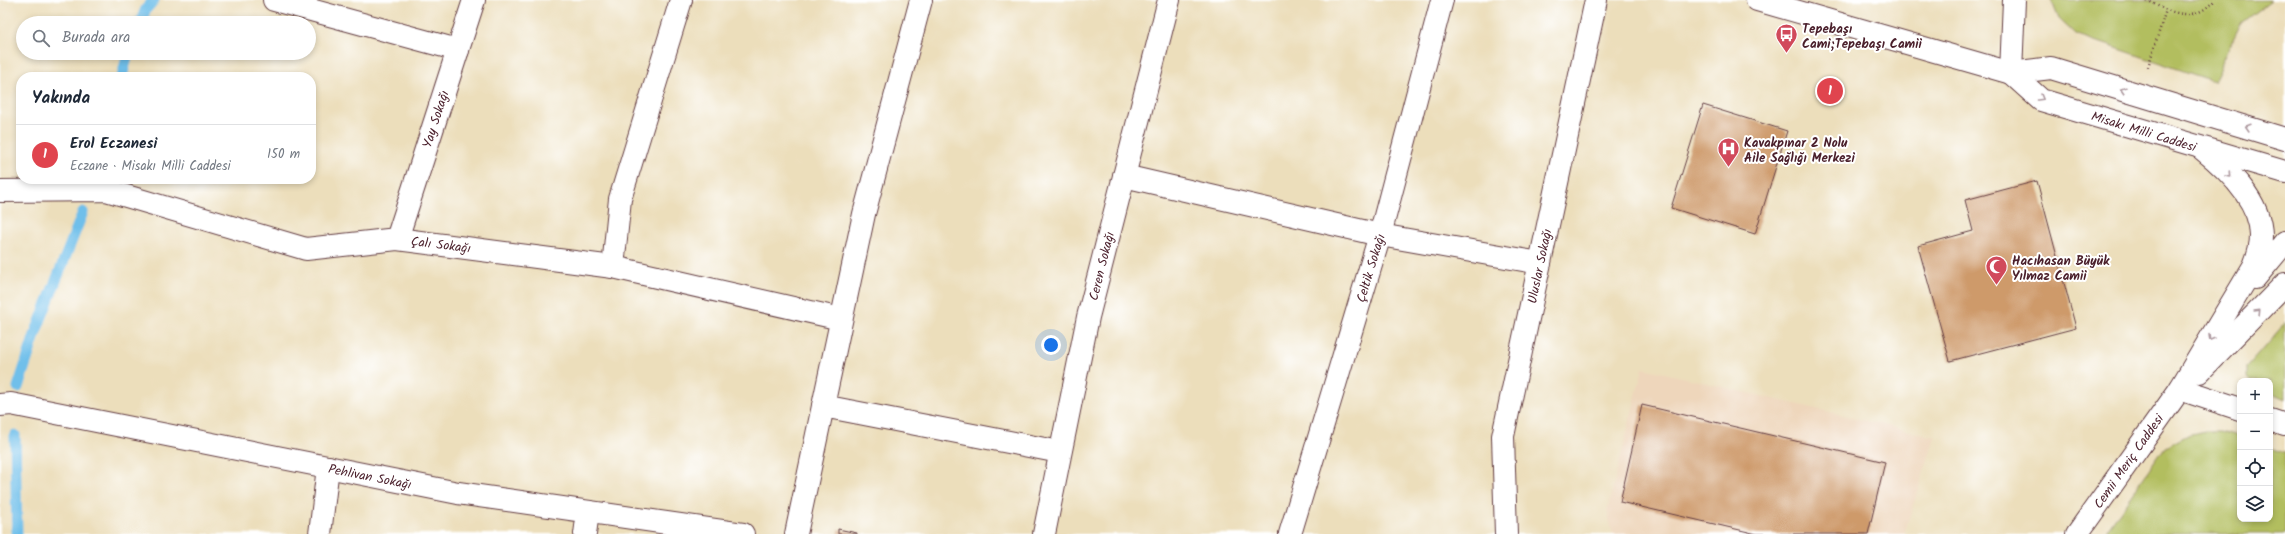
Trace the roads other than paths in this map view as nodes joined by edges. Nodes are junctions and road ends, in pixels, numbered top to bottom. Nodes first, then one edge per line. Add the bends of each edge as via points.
1 (274, 0) edge
2 (474, 0) edge
3 (681, 0) edge
4 (921, 0) edge
5 (1169, 0) edge
6 (1442, 0) edge
7 (1596, 0) edge
8 (1757, 0) edge
9 (2014, 0) edge
10 (458, 50) junction
11 (2011, 74) junction
12 (2285, 139) edge
13 (2201, 148) junction
14 (2285, 172) edge
15 (1124, 176) junction
16 (0, 191) edge
17 (1380, 235) junction
18 (397, 239) junction
19 (2285, 242) edge
20 (1540, 262) junction
21 (613, 266) junction
22 (2285, 284) edge
23 (2224, 317) junction
24 (841, 319) junction
25 (2180, 389) junction
26 (0, 406) edge
27 (822, 406) junction
28 (2237, 408) edge
29 (2273, 421) edge
30 (2285, 425) edge
31 (1060, 452) junction
32 (328, 467) junction
33 (588, 512) junction
34 (320, 534) edge
35 (585, 534) edge
36 (742, 534) edge
37 (796, 534) edge
38 (1044, 534) edge
39 (1290, 534) edge
40 (1506, 534) edge
41 (2077, 534) edge

1 - 10 street
2 - 10 street, Yay Sokağı
3 - 21 street via 620,199
4 - 24 street via 864,214
5 - 15 street, Ceren Sokağı
6 - 17 street, Çeltik Sokağı
7 - 20 street, Uluslar Sokağı
8 - 11 street, Misakı Milli Caddesi
9 - 11 street
10 - 18 street, Yay Sokağı
12 -> 11 street, Misakı Milli Caddesi via 2051,68
11 -> 13 street, Misakı Milli Caddesi via 2041,100
13 - 14 street, Misakı Milli Caddesi
13 -> 23 street via 2218,162 2247,196 2260,224 2260,251
15 - 17 street
15 - 31 street, Ceren Sokağı via 1088,317
16 - 18 street, Çalı Sokağı via 106,190 306,249
17 - 20 street
17 - 39 street, Çeltik Sokağı
18 - 21 street, Çalı Sokağı
19 - 23 street
20 - 40 street, Uluslar Sokağı via 1503,436
21 - 24 street, Çalı Sokağı
25 -> 22 street via 2217,355
23 -> 25 street
24 - 27 street
25 - 28 street
25 - 41 street, Cemii Meriç Caddesi
26 - 32 street, Pehlivan Sokağı via 11,404
27 - 31 street
27 - 37 street
29 - 30 street
31 - 38 street, Ceren Sokağı
32 - 33 street, Pehlivan Sokağı via 458,493
32 - 34 street
33 - 35 street
33 - 36 street, Pehlivan Sokağı

